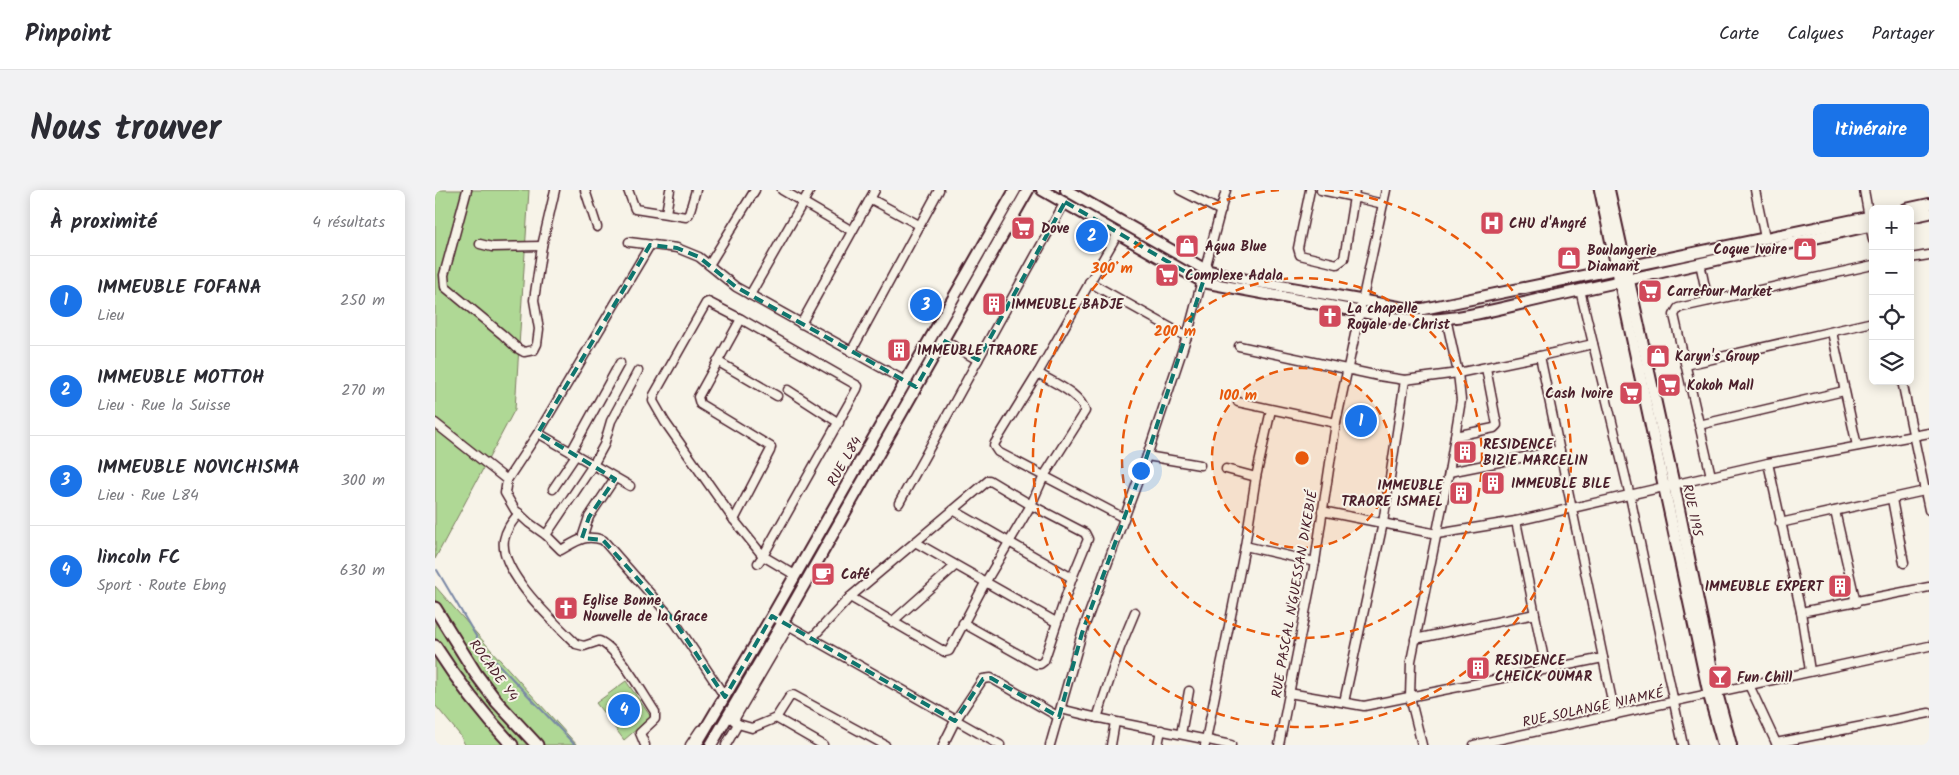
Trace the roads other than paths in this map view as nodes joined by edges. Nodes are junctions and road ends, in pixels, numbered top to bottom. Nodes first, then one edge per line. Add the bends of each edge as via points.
1 (467, 190) edge
2 (555, 190) edge
3 (585, 190) edge
4 (628, 190) edge
5 (670, 190) edge
6 (696, 190) edge
7 (755, 190) edge
8 (782, 190) edge
9 (810, 190) edge
10 (875, 190) edge
11 (939, 190) edge
12 (1015, 190) edge
13 (1028, 190) edge
14 (1042, 190) edge
15 (1180, 190) edge
16 (1227, 190) edge
17 (1309, 190) edge
18 (1321, 190) edge
19 (1386, 190) edge
20 (1599, 190) edge
21 (1609, 190) edge
22 (1755, 190) edge
23 (1864, 190) edge
24 (1071, 191) edge
25 (1354, 194) edge
26 (871, 199) junction
27 (1065, 202) junction
28 (803, 203) junction
29 (1383, 204) junction
30 (1929, 204) edge
31 (1914, 207) edge
32 (1221, 211) junction
33 (1869, 212) edge
34 (1929, 212) edge
35 (666, 213) junction
36 (1914, 216) edge
37 (1869, 221) edge
38 (1869, 221) edge
39 (919, 225) junction
40 (597, 227) dead end
41 (853, 231) junction
42 (1118, 233) junction
43 (1765, 238) junction
44 (629, 242) dead end
45 (480, 244) dead end
46 (650, 245) junction
47 (542, 246) junction
48 (1929, 255) edge
49 (1914, 257) edge
50 (1700, 263) junction
51 (709, 265) junction
52 (1869, 266) edge
53 (1621, 269) junction
54 (1206, 270) junction
55 (1625, 281) junction
56 (1089, 282) junction
57 (1203, 282) junction
58 (1580, 290) junction
59 (750, 295) junction
60 (1361, 299) junction
61 (1708, 301) junction
62 (1464, 302) junction
63 (1359, 311) junction
64 (1467, 314) junction
65 (741, 318) junction
66 (1446, 318) junction
67 (1869, 323) edge
68 (801, 324) junction
69 (1832, 332) junction
70 (1187, 337) junction
71 (943, 340) junction
72 (1593, 344) junction
73 (1239, 346) dead end
74 (851, 352) junction
75 (1540, 356) junction
76 (978, 360) junction
77 (620, 362) dead end
78 (717, 362) junction
79 (1685, 365) junction
80 (1486, 368) junction
81 (1346, 369) junction
82 (638, 371) dead end
83 (1038, 373) junction
84 (1458, 373) junction
85 (1405, 380) junction
86 (905, 381) junction
87 (1903, 385) edge
88 (788, 390) dead end
89 (1844, 390) junction
90 (777, 396) dead end
91 (896, 397) junction
92 (1238, 402) dead end
93 (907, 404) junction
94 (1271, 410) junction
95 (839, 422) junction
96 (435, 423) edge
97 (1335, 423) junction
98 (1699, 425) junction
99 (538, 433) junction
100 (1929, 433) edge
101 (1455, 436) junction
102 (1914, 436) junction
103 (1857, 446) junction
104 (1560, 450) junction
105 (574, 453) junction
106 (1147, 456) junction
107 (1768, 463) junction
108 (593, 465) junction
109 (1200, 465) dead end
110 (1226, 469) dead end
111 (1449, 472) junction
112 (1044, 476) junction
113 (1711, 476) junction
114 (1256, 477) junction
115 (615, 478) junction
116 (507, 480) junction
117 (630, 486) dead end
118 (1669, 486) junction
119 (553, 489) dead end
120 (1927, 491) edge
121 (1629, 496) junction
122 (1892, 499) junction
123 (899, 503) dead end
124 (1031, 505) junction
125 (1573, 508) junction
126 (953, 510) junction
127 (1929, 510) edge
128 (1322, 511) junction
129 (1835, 511) junction
130 (519, 513) junction
131 (1124, 518) junction
132 (734, 520) junction
133 (1516, 521) junction
134 (1383, 523) junction
135 (1780, 523) junction
136 (1437, 534) junction
137 (546, 535) junction
138 (582, 538) junction
139 (915, 542) junction
140 (1009, 543) junction
141 (1245, 546) junction
142 (761, 560) junction
143 (1315, 562) junction
144 (1903, 563) dead end
145 (955, 566) junction
146 (795, 575) junction
147 (1072, 578) junction
148 (985, 583) junction
149 (1929, 587) edge
150 (850, 597) junction
151 (1856, 603) junction
152 (435, 608) edge
153 (1135, 612) dead end
154 (1801, 612) junction
155 (1535, 614) junction
156 (772, 616) junction
157 (892, 622) junction
158 (1056, 622) junction
159 (963, 623) junction
160 (786, 624) junction
161 (811, 639) junction
162 (1415, 639) junction
163 (435, 646) edge
164 (1929, 646) edge
165 (1603, 658) junction
166 (1546, 669) junction
167 (1810, 671) junction
168 (1749, 685) junction
169 (1189, 692) dead end
170 (1289, 693) junction
171 (1713, 694) junction
172 (724, 695) junction
173 (1410, 698) junction
174 (1344, 702) junction
175 (1673, 702) junction
176 (1060, 713) junction
177 (1929, 713) edge
178 (1615, 715) junction
179 (776, 718) junction
180 (1097, 718) junction
181 (733, 720) junction
182 (955, 721) junction
183 (1115, 722) junction
184 (1161, 730) junction
185 (1181, 734) junction
186 (1206, 742) edge
187 (1776, 744) edge
188 (512, 745) edge
189 (537, 745) edge
190 (645, 745) edge
191 (690, 745) edge
192 (696, 745) edge
193 (711, 745) edge
194 (726, 745) edge
195 (823, 745) edge
196 (885, 745) edge
197 (943, 745) edge
198 (1000, 745) edge
199 (1050, 745) edge
200 (1111, 745) edge
201 (1158, 745) edge
202 (1231, 745) edge
203 (1279, 745) edge
204 (1421, 745) edge
205 (1477, 745) edge
206 (1683, 745) edge
207 (1723, 745) edge
208 (1731, 745) edge

1 - 47 street via 443,282 524,352 534,350 537,344 539,329 533,300
2 - 47 street
3 - 40 street
4 - 35 street via 635,209
5 - 35 street
6 - 35 street via 688,216
7 - 51 street
8 - 28 street
9 - 28 street
10 - 26 street
11 - 39 street
12 - 86 main road, RUE L84
13 - 71 main road, RUE L84
14 - 27 main road
15 - 32 street
16 - 32 street
17 - 25 street via 1298,248 1300,255 1337,264 1344,259
18 - 25 street
19 - 29 street, RUE PASCAL N'GUESSAN DIKEBIÉ
20 - 53 main road
21 - 53 main road
22 - 43 street
23 - 33 street
24 - 54 main road
25 - 29 street
26 - 39 street
26 - 41 street
27 - 42 main road
27 - 76 street
28 - 41 street
28 - 59 street
29 - 60 street, RUE PASCAL N'GUESSAN DIKEBIÉ
30 - 31 main road
32 - 54 street
34 - 36 main road
37 - 43 main road
38 - 50 main road
39 - 74 street
41 - 68 street
42 - 56 street
42 - 57 main road
43 - 53 main road
44 - 46 street
45 - 47 street via 492,247
46 - 51 street via 677,248
46 - 99 street
48 - 49 street
50 - 55 main road
50 - 61 street
51 - 59 street
52 - 61 street
53 - 55 main road, RUE I195
53 - 62 main road
54 - 57 street
54 - 60 main road
55 - 58 main road
55 - 118 main road, RUE I195
56 - 70 street
56 - 83 street
57 - 63 main road
57 - 70 street
58 - 64 main road
58 - 72 street
59 - 68 street
60 - 62 main road via 1411,309
60 - 63 street, RUE PASCAL N'GUESSAN DIKEBIÉ
61 - 79 street via 1675,310
62 - 64 main road
63 - 66 main road via 1408,320
63 - 81 street, RUE PASCAL N'GUESSAN DIKEBIÉ
64 - 66 main road
65 - 78 street
65 - 95 street via 855,383 857,389
65 - 132 street via 711,302 706,303 653,400
66 - 84 street
67 - 69 street
68 - 74 street
69 - 79 street
69 - 89 street
70 - 106 street
71 - 76 street
71 - 93 main road, RUE L84
72 - 75 street
72 - 121 street
73 - 81 street
74 - 86 street
75 - 80 street
75 - 104 street
76 - 123 street
77 - 105 street
78 - 90 street
78 - 132 street via 698,401 771,447
79 - 98 street
80 - 84 street
80 - 101 street via 1497,425
81 - 85 street
81 - 97 street, RUE PASCAL N'GUESSAN DIKEBIÉ
82 - 108 street via 611,421 604,446
83 - 112 street via 1077,398 1085,411
83 - 112 street via 994,446 998,452
84 - 85 street
84 - 101 street via 1461,400
85 - 134 street
86 - 91 main road, RUE L84
87 - 102 street
88 - 95 street
89 - 98 street
89 - 103 street
91 - 93 main road
91 - 146 main road, RUE L84
92 - 94 street
93 - 160 main road, RUE L84
94 - 97 street
94 - 114 street
95 - 142 street
96 - 116 street
97 - 128 street, RUE PASCAL N'GUESSAN DIKEBIÉ
98 - 113 street
99 - 105 street
99 - 116 street
100 - 102 street
101 - 111 street
102 - 103 street
102 - 120 street
103 - 107 street
104 - 111 street
104 - 125 street
105 - 108 street
105 - 119 street
106 - 109 street
106 - 131 street
107 - 113 street
107 - 135 street
108 - 115 street
108 - 137 street
110 - 114 street
111 - 136 street
112 - 124 street
112 - 131 street
113 - 118 street
114 - 141 street
115 - 117 street
115 - 138 street via 589,517
116 - 130 street via 505,493
118 - 121 street
118 - 171 main road, RUE I195
120 - 122 street
120 - 127 street
121 - 125 street
121 - 175 street
122 - 129 street
122 - 144 street
124 - 126 street via 989,480
124 - 140 street
124 - 147 street via 1087,535
125 - 133 street
125 - 165 street
126 - 139 street
126 - 140 street
128 - 134 street
128 - 143 street, RUE PASCAL N'GUESSAN DIKEBIÉ
129 - 135 street
129 - 151 street
130 - 137 street
130 - 190 street via 507,527 503,542 514,574 527,593 576,644 584,646 599,640 621,660 655,712 655,718 640,733
131 - 176 street via 1082,633
132 - 142 street
133 - 136 street
133 - 155 street
134 - 136 street
134 - 174 street
135 - 154 street
136 - 162 street
137 - 138 street via 561,550
138 - 172 street via 603,540 675,622
139 - 145 street
139 - 150 street
140 - 147 street
140 - 148 street
141 - 143 street
141 - 186 street
142 - 146 street
143 - 170 street, RUE PASCAL N'GUESSAN DIKEBIÉ
145 - 148 street
145 - 157 street
146 - 156 main road, RUE L84
147 - 158 street
148 - 158 street
148 - 159 street
149 - 151 street
150 - 157 street
150 - 161 street
151 - 154 street
152 - 189 highway, ROCADE Y4 via 476,674
153 - 180 street
154 - 167 street
155 - 162 street
155 - 166 street
156 - 160 street
156 - 172 main road, RUE L84
157 - 159 street via 945,652 949,651
158 - 159 street via 1044,661 1040,664
160 - 161 street
160 - 181 main road, RUE L84
161 - 182 street
162 - 173 street
163 - 188 highway via 455,678
164 - 167 street, RUE SOLANGE NIAMKÉ
165 - 166 street
165 - 178 street
166 - 173 street
167 - 168 street, RUE SOLANGE NIAMKÉ
168 - 171 street, RUE SOLANGE NIAMKÉ
168 - 187 street
169 - 185 street
170 - 174 street
170 - 203 street, RUE PASCAL N'GUESSAN DIKEBIÉ
171 - 175 street, RUE SOLANGE NIAMKÉ
171 - 207 main road, RUE I195
171 - 208 main road, RUE I195
172 - 191 street
172 - 192 main road, RUE L84
173 - 174 street via 1364,706
173 - 204 street
175 - 178 street, RUE SOLANGE NIAMKÉ
175 - 206 street
176 - 180 street
176 - 182 street via 991,678 983,679
176 - 199 street
177 - 187 street
178 - 205 street, RUE SOLANGE NIAMKÉ
179 - 181 street via 752,728
179 - 195 street
179 - 196 street via 790,696 795,696
180 - 183 street
181 - 193 main road, RUE L84
181 - 194 street
182 - 197 street
182 - 198 street
183 - 184 street
183 - 200 street
184 - 185 street
184 - 201 street
185 - 186 street
186 - 202 street

